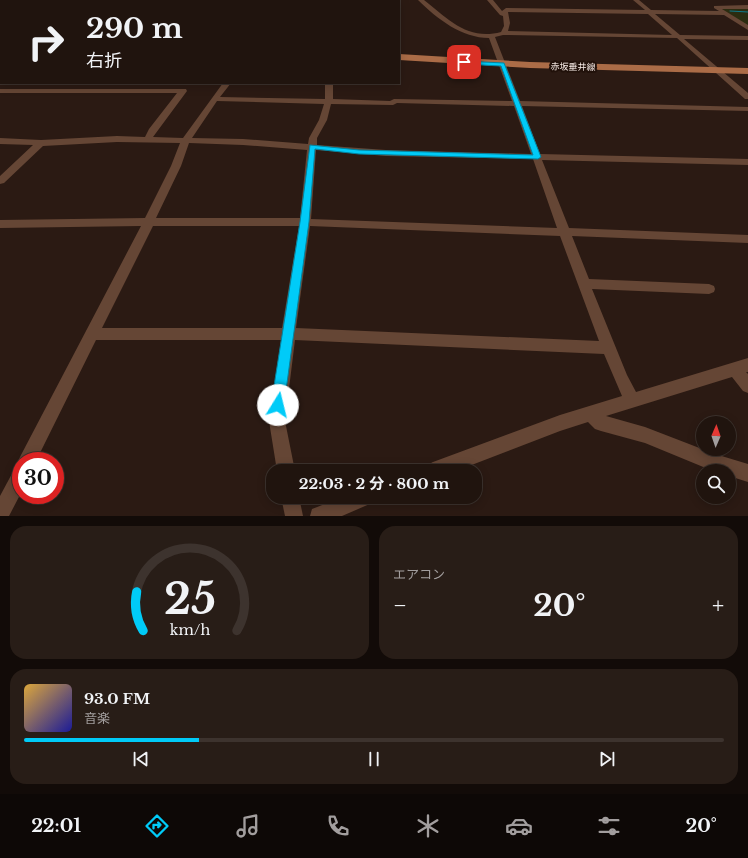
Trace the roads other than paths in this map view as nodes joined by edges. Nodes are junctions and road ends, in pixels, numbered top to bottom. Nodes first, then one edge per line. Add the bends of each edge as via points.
1 (421, 0) edge
2 (490, 0) edge
3 (636, 0) edge
4 (748, 7) edge
5 (650, 12) junction
6 (726, 13) junction
7 (506, 15) junction
8 (748, 28) edge
9 (503, 33) junction
10 (492, 37) junction
11 (678, 37) junction
12 (748, 38) edge
13 (400, 57) edge
14 (503, 65) junction
15 (717, 70) junction
16 (748, 71) edge
17 (141, 84) edge
18 (226, 84) edge
19 (330, 84) edge
20 (136, 90) junction
21 (0, 91) edge
22 (748, 97) edge
23 (215, 99) junction
24 (327, 102) junction
25 (518, 104) junction
26 (748, 109) edge
27 (148, 140) junction
28 (186, 140) junction
29 (0, 141) edge
30 (41, 143) junction
31 (312, 147) junction
32 (538, 157) junction
33 (748, 162) edge
34 (0, 181) edge
35 (148, 222) junction
36 (305, 222) junction
37 (0, 224) edge
38 (566, 233) junction
39 (748, 239) edge
40 (584, 284) junction
41 (709, 289) dead end
42 (91, 334) junction
43 (289, 334) junction
44 (610, 348) junction
45 (741, 367) edge
46 (748, 386) edge
47 (632, 402) junction
48 (591, 414) junction
49 (32, 452) edge
50 (285, 464) edge
51 (451, 464) edge
52 (748, 473) edge
53 (12, 492) edge
54 (291, 504) edge
55 (349, 504) edge
56 (0, 515) edge
57 (294, 516) edge
58 (319, 516) edge

1 - 10 street via 447,22 468,34
2 - 7 street via 502,14
3 - 5 street
4 - 6 street via 716,7
5 - 6 street
5 - 7 street via 506,10
5 - 11 street
6 - 8 street
7 - 9 street via 507,26
9 - 10 street
9 - 11 street
10 - 14 street
11 - 12 street
11 - 15 street
13 - 14 main road, 赤坂垂井線
14 - 15 main road, 赤坂垂井線
14 - 25 street
15 - 16 main road, 赤坂垂井線
15 - 22 street
17 - 20 street
18 - 23 street
19 - 24 street
20 - 21 street
20 - 27 street via 184,91 152,131
23 - 24 street
23 - 28 street
24 - 25 street
24 - 31 street
25 - 26 street
25 - 32 street
27 - 28 street
27 - 30 street via 95,139
28 - 31 street
28 - 35 street
29 - 30 street
30 - 34 street
31 - 32 street via 365,152
31 - 36 street
32 - 33 street
32 - 38 street
35 - 36 street
35 - 37 street
35 - 42 street
36 - 38 street
36 - 43 street
38 - 39 street
38 - 40 street
40 - 41 street
40 - 44 street
42 - 43 street
42 - 49 street
43 - 44 street
43 - 50 street via 277,413
44 - 47 street
45 - 46 street
45 - 47 street
47 - 48 street
48 - 51 street
48 - 52 street via 601,423 645,435 715,463
53 - 56 street
54 - 57 street
55 - 58 street

